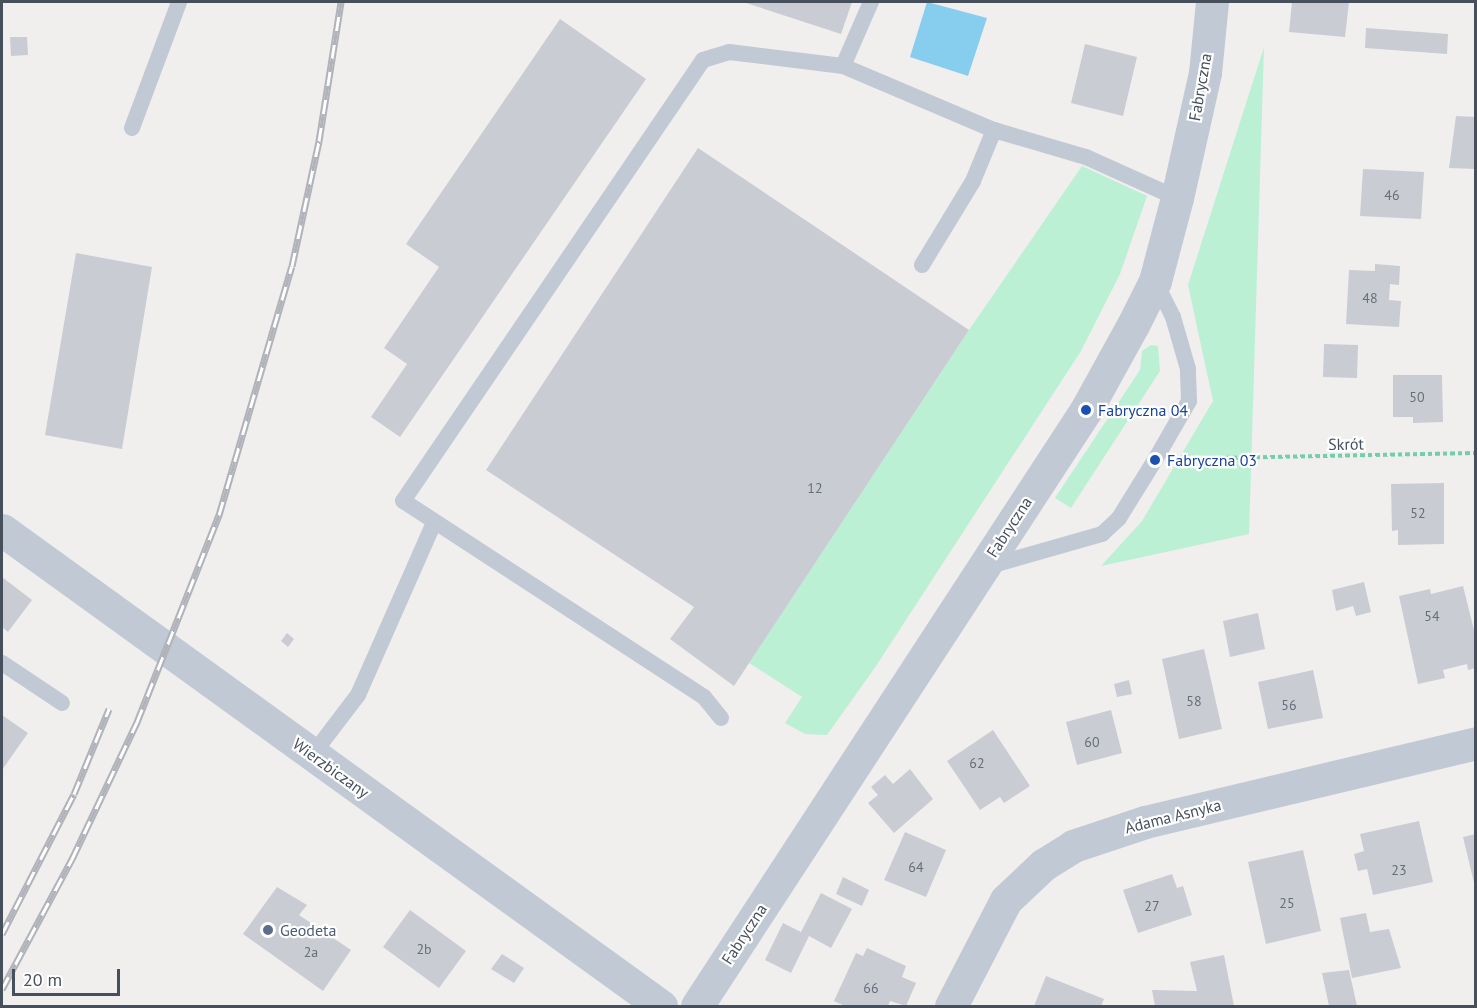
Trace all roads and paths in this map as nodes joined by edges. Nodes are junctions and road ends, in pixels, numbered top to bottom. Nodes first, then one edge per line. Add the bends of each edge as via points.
1 (179, 2) edge
2 (871, 2) edge
3 (1212, 2) edge
4 (843, 66) junction
5 (132, 128) dead end
6 (994, 129) junction
7 (1177, 198) junction
8 (922, 265) dead end
9 (1155, 280) junction
10 (1476, 453) edge
11 (1218, 458) dead end
12 (434, 523) junction
13 (2, 530) edge
14 (983, 567) junction
15 (2, 663) edge
16 (62, 703) dead end
17 (721, 718) dead end
18 (1476, 743) edge
19 (313, 754) junction
20 (661, 1006) edge
21 (696, 1006) edge
22 (951, 1006) edge

1 - 5 lane
2 - 4 lane
3 - 7 street, Fabryczna via 1205,73
4 - 6 lane
4 - 12 lane via 729,52 703,60 403,501
6 - 7 lane via 1086,157
6 - 8 lane via 973,181
7 - 9 street, Fabryczna
9 - 14 street, Fabryczna via 1086,410
9 - 14 lane via 1173,317 1188,369 1189,401 1155,460 1119,518 1102,534
10 - 11 path, Skrót
12 - 17 lane via 704,698
12 - 19 lane via 358,695
13 - 19 street, Wierzbiczany
14 - 21 street, Fabryczna
15 - 16 lane
18 - 22 street, Adama Asnyka via 1145,822 1073,846 1042,865 1006,900
19 - 20 street, Wierzbiczany

